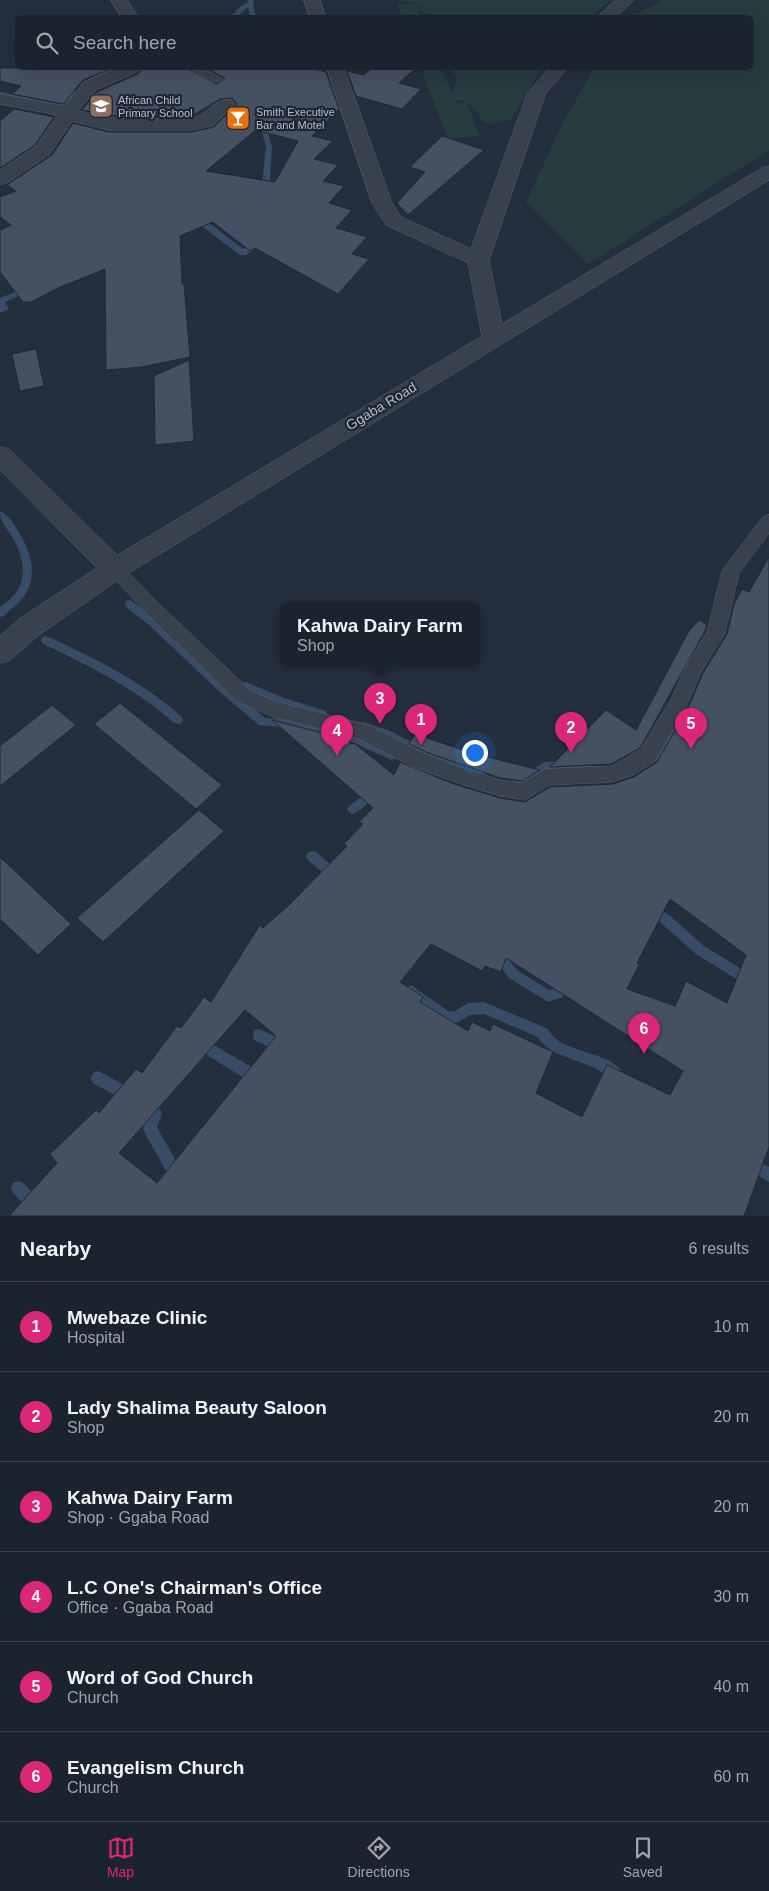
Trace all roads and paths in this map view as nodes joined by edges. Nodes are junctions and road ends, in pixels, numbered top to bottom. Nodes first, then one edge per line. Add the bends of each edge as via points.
1 (120, 0) edge
2 (312, 0) edge
3 (626, 0) edge
4 (129, 15) edge
5 (317, 15) edge
6 (608, 15) edge
7 (126, 70) edge
8 (199, 70) edge
9 (336, 70) edge
10 (556, 70) edge
11 (218, 79) dead end
12 (0, 99) edge
13 (226, 104) dead end
14 (67, 114) junction
15 (769, 172) edge
16 (0, 179) edge
17 (478, 260) junction
18 (494, 338) junction
19 (0, 455) edge
20 (769, 521) edge
21 (115, 569) junction
22 (0, 652) edge

1 - 4 street
2 - 5 street
3 - 6 street
7 - 14 street via 90,86
8 - 11 lane
9 - 17 street via 382,203 393,221
10 - 17 street via 536,94
12 - 14 street via 53,108
13 - 14 street via 206,122 192,124 108,124
14 - 16 street via 43,150
15 - 18 street, Ggaba Road
17 - 18 street
18 - 21 street, Ggaba Road
19 - 21 street
20 - 21 lane via 731,571 716,632 648,755 612,774 545,777 525,792 455,774 418,760 361,731 274,709 244,696
21 - 22 street, Ggaba Road via 29,627

